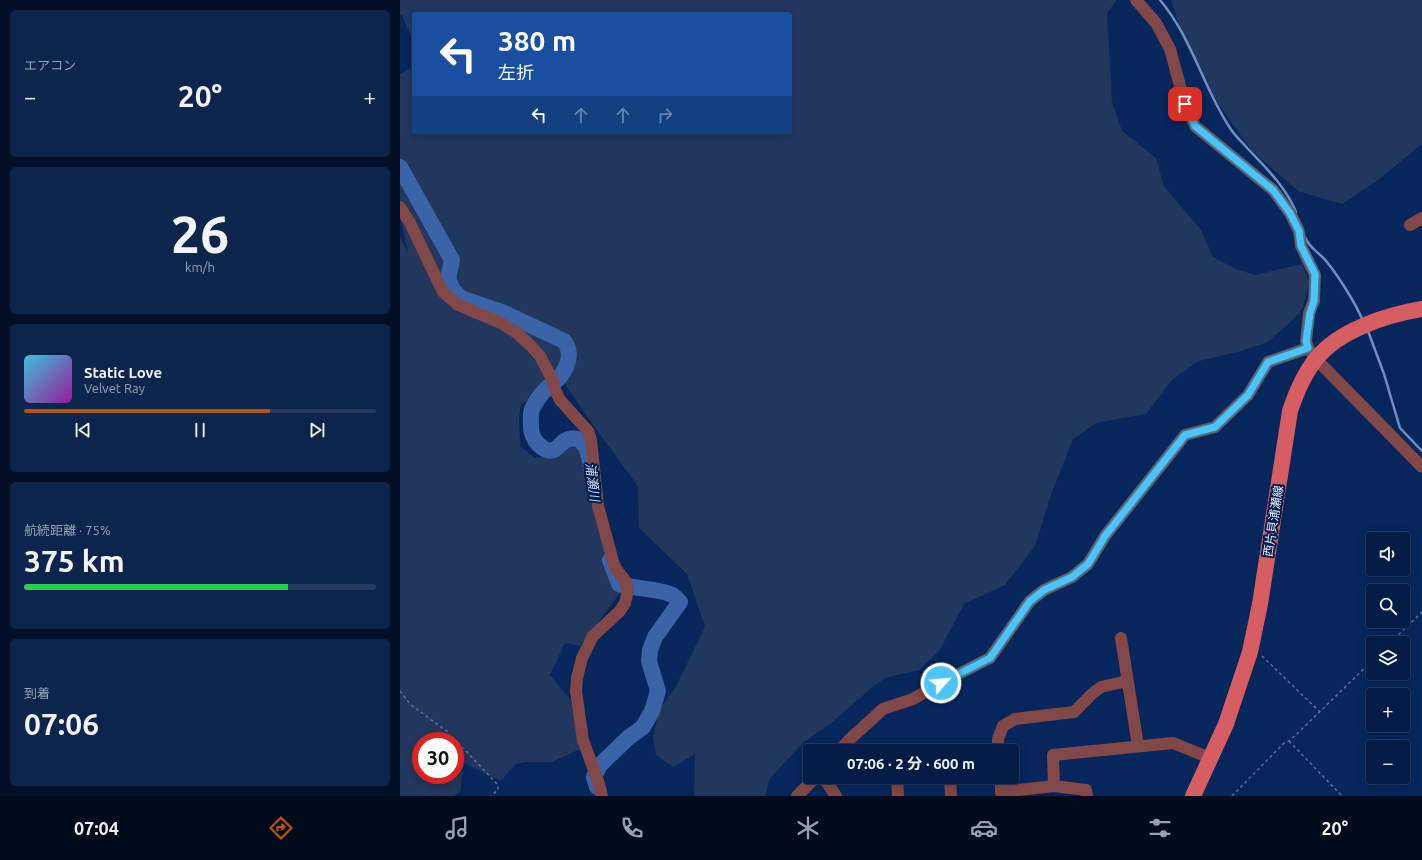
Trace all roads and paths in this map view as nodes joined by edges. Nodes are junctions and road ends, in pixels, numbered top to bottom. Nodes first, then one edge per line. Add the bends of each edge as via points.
1 (1136, 0) edge
2 (400, 207) edge
3 (1422, 218) edge
4 (1410, 226) dead end
5 (1422, 309) edge
6 (1312, 353) junction
7 (1422, 467) edge
8 (1422, 612) edge
9 (1397, 636) edge
10 (1121, 638) dead end
11 (1250, 652) junction
12 (1366, 667) edge
13 (1127, 681) junction
14 (400, 691) edge
15 (1320, 712) junction
16 (1289, 741) junction
17 (845, 744) edge
18 (998, 744) edge
19 (1138, 746) junction
20 (1210, 758) junction
21 (809, 784) edge
22 (828, 784) edge
23 (897, 784) edge
24 (950, 784) edge
25 (1000, 784) edge
26 (1054, 786) junction
27 (1001, 794) edge
28 (491, 796) edge
29 (602, 796) edge
30 (797, 796) edge
31 (836, 796) edge
32 (898, 796) edge
33 (951, 796) edge
34 (1087, 796) edge
35 (1193, 796) edge
36 (1232, 796) edge
37 (1342, 796) edge

1 - 6 street via 1156,23 1170,49 1185,104 1195,126 1273,190 1290,213 1299,231 1301,246 1315,274 1314,301 1306,341
2 - 29 street via 443,292 458,305 502,323 531,346 540,356 560,400 588,431 598,506 613,561 628,590 620,611 593,636 582,658 577,678 576,691 583,740
3 - 4 street
5 - 6 main road, 西片貝浦瀬線 via 1364,326 1327,348
6 - 7 street
6 - 11 main road, 西片貝浦瀬線 via 1290,410 1260,604
6 - 17 street via 1268,362 1248,395 1215,427 1185,435 1105,536 1088,564 1072,577 1044,590 1030,601 990,658 913,699 883,709
8 - 9 path
10 - 13 street
11 - 15 path via 1261,655
11 - 20 main road, 西片貝浦瀬線 via 1226,724
12 - 15 path
13 - 18 street via 1101,687 1074,712 1015,719 1003,726
13 - 19 street
14 - 28 path via 410,705 448,732 498,785 498,790
15 - 16 path
16 - 36 path via 1284,743
16 - 37 path
19 - 20 street via 1173,743
19 - 26 street via 1053,755
20 - 35 main road, 西片貝浦瀬線
21 - 30 street
22 - 31 street
23 - 32 street
24 - 33 street
25 - 27 street
26 - 27 street
26 - 34 street via 1086,790

